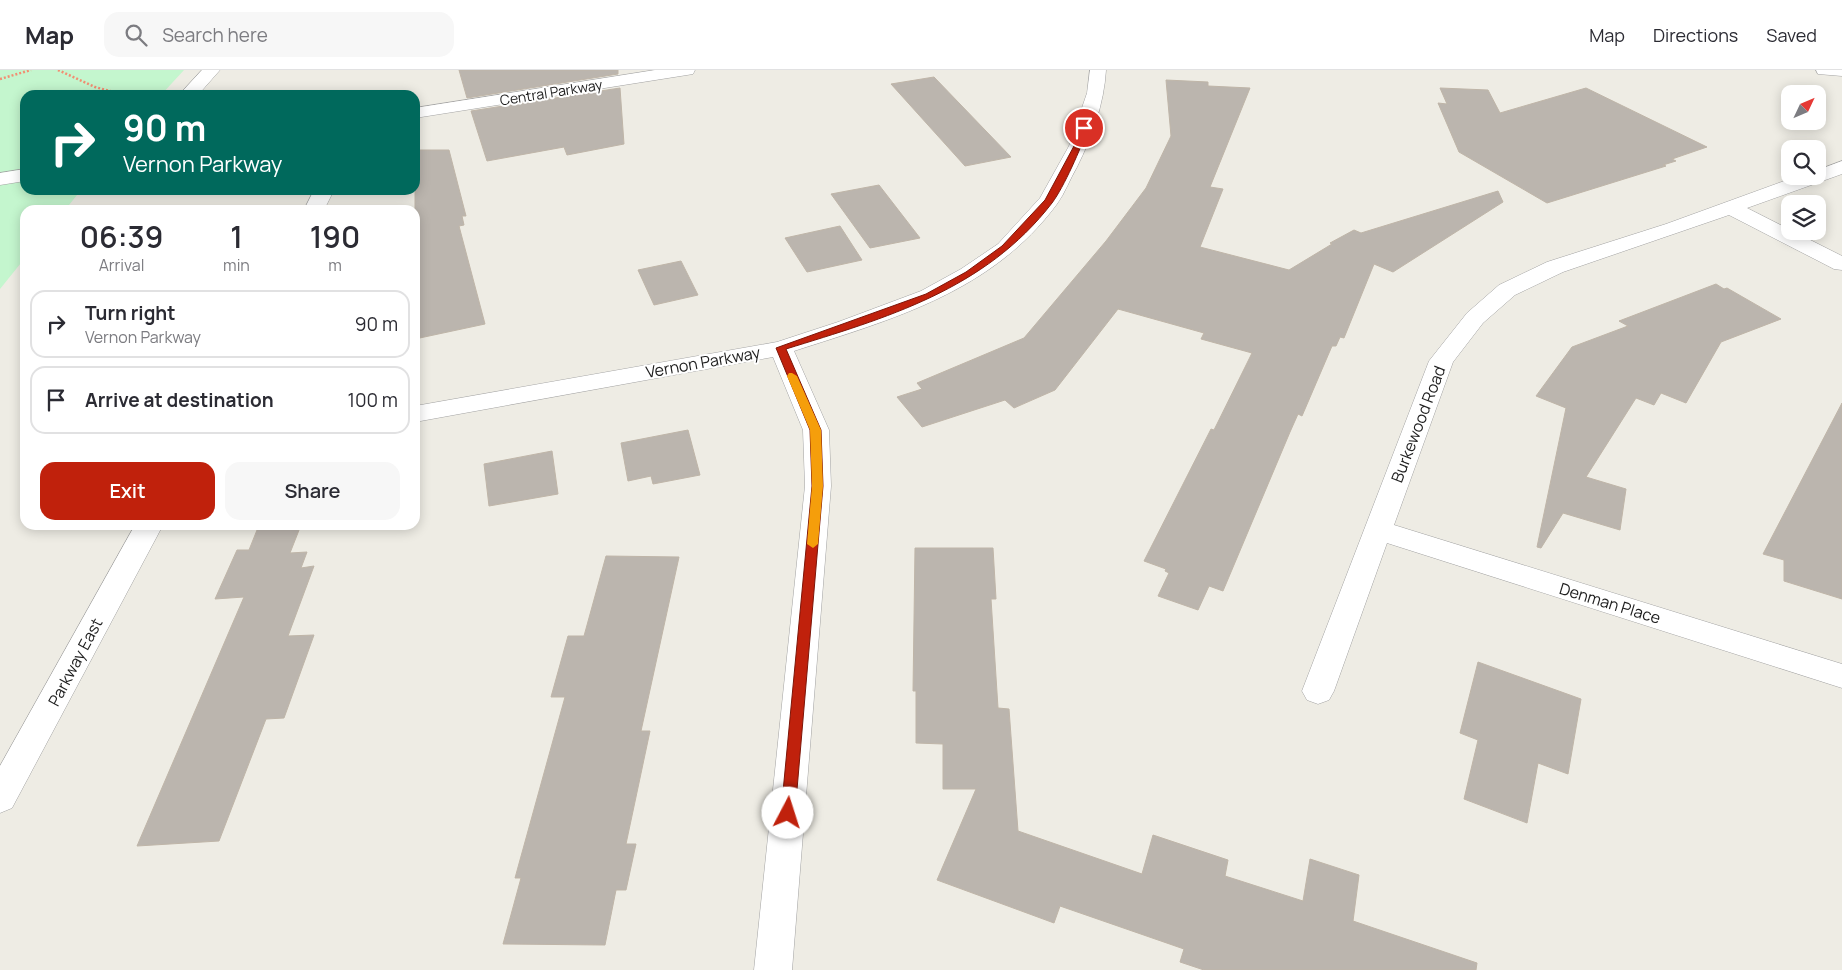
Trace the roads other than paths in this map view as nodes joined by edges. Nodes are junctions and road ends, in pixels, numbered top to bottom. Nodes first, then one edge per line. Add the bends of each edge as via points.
1 (212, 70) edge
2 (687, 70) edge
3 (1098, 70) edge
4 (1824, 70) edge
5 (1842, 71) edge
6 (193, 90) edge
7 (420, 113) edge
8 (1842, 168) edge
9 (1826, 173) edge
10 (20, 176) edge
11 (0, 179) edge
12 (1793, 185) edge
13 (1732, 208) junction
14 (1842, 264) edge
15 (781, 348) junction
16 (420, 413) edge
17 (146, 530) edge
18 (1378, 530) junction
19 (1842, 676) edge
20 (1318, 691) dead end
21 (0, 798) edge
22 (776, 969) edge

1 - 6 street
2 - 7 street, Central Parkway
3 - 15 street, Vernon Parkway via 1096,93 1078,146 1049,202 1005,248 969,274 929,296
4 - 5 street
8 - 9 street, Burkewood Road
10 - 11 street
12 - 13 street, Burkewood Road
13 - 14 street
13 - 18 street, Burkewood Road via 1554,267 1507,290 1475,318 1441,361
15 - 16 street, Vernon Parkway
15 - 22 street via 816,430 818,486
17 - 21 street, Parkway East
18 - 19 street, Denman Place
18 - 20 street, Burkewood Road

